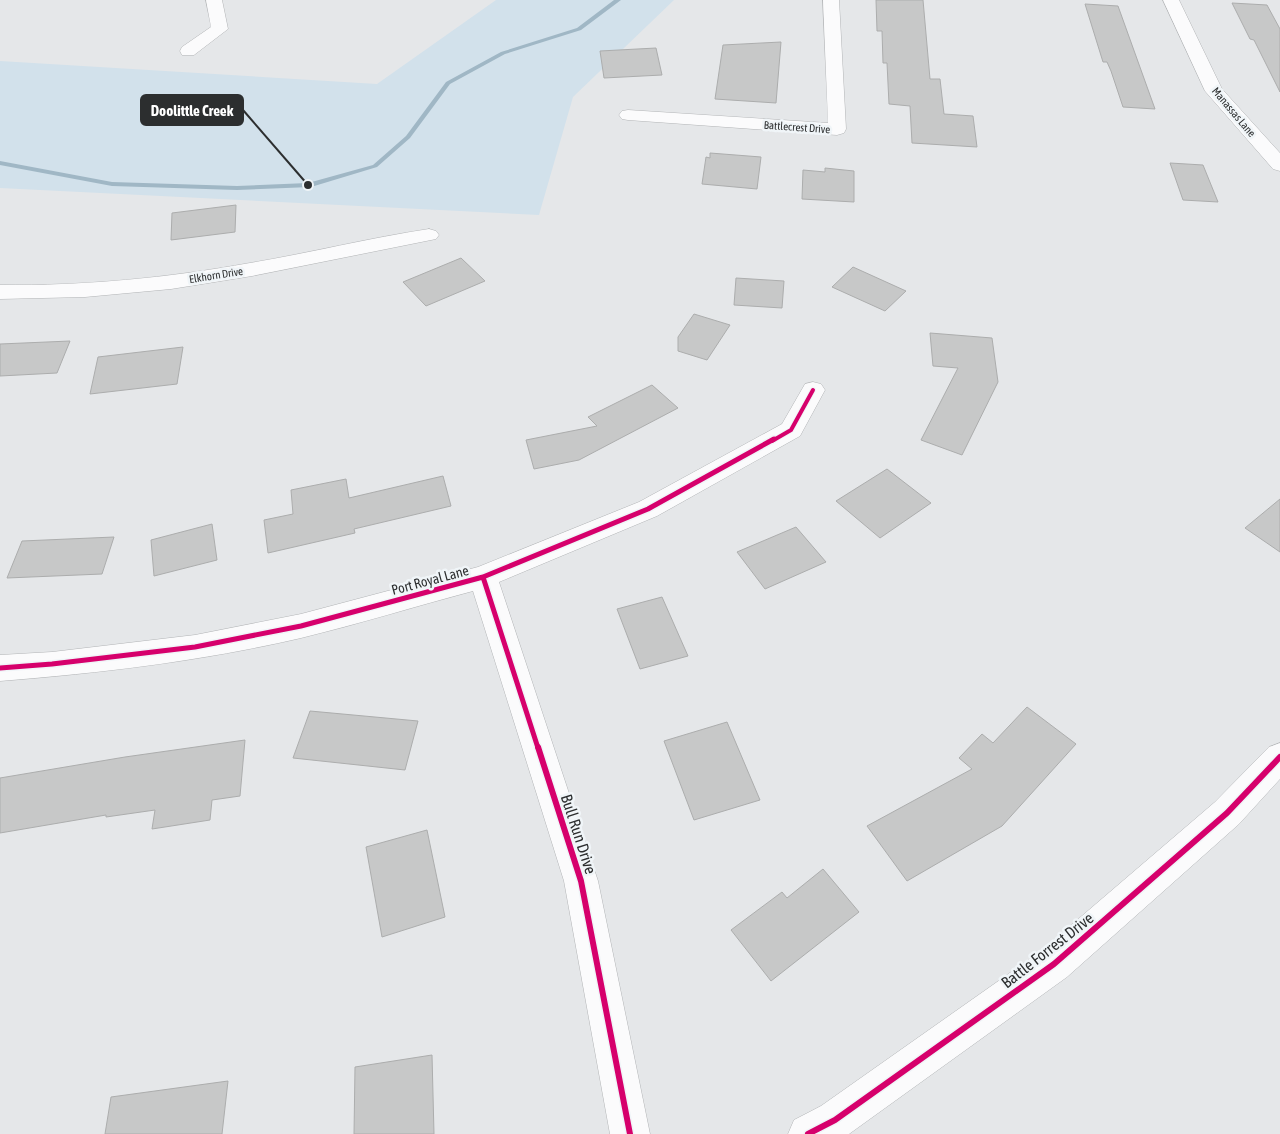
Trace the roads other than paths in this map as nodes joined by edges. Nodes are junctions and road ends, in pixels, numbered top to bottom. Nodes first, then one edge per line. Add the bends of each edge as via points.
1 (214, 0) edge
2 (831, 0) edge
3 (1171, 0) edge
4 (188, 52) dead end
5 (628, 115) dead end
6 (1277, 158) edge
7 (429, 235) dead end
8 (0, 292) edge
9 (813, 390) dead end
10 (483, 577) junction
11 (0, 668) edge
12 (1280, 758) edge
13 (630, 1134) edge
14 (808, 1134) edge

1 - 4 street via 220,29
2 - 5 street, Battlecrest Drive via 837,129
3 - 6 street, Manassas Lane via 1214,91
7 - 8 street, Elkhorn Drive via 227,274 115,290
9 - 10 street, Port Royal Lane via 791,430 648,510
10 - 11 street, Port Royal Lane via 301,626 194,647
10 - 13 street, Bull Run Drive via 581,880
12 - 14 street, Battle Forrest Drive via 1227,813 1054,964 835,1120

